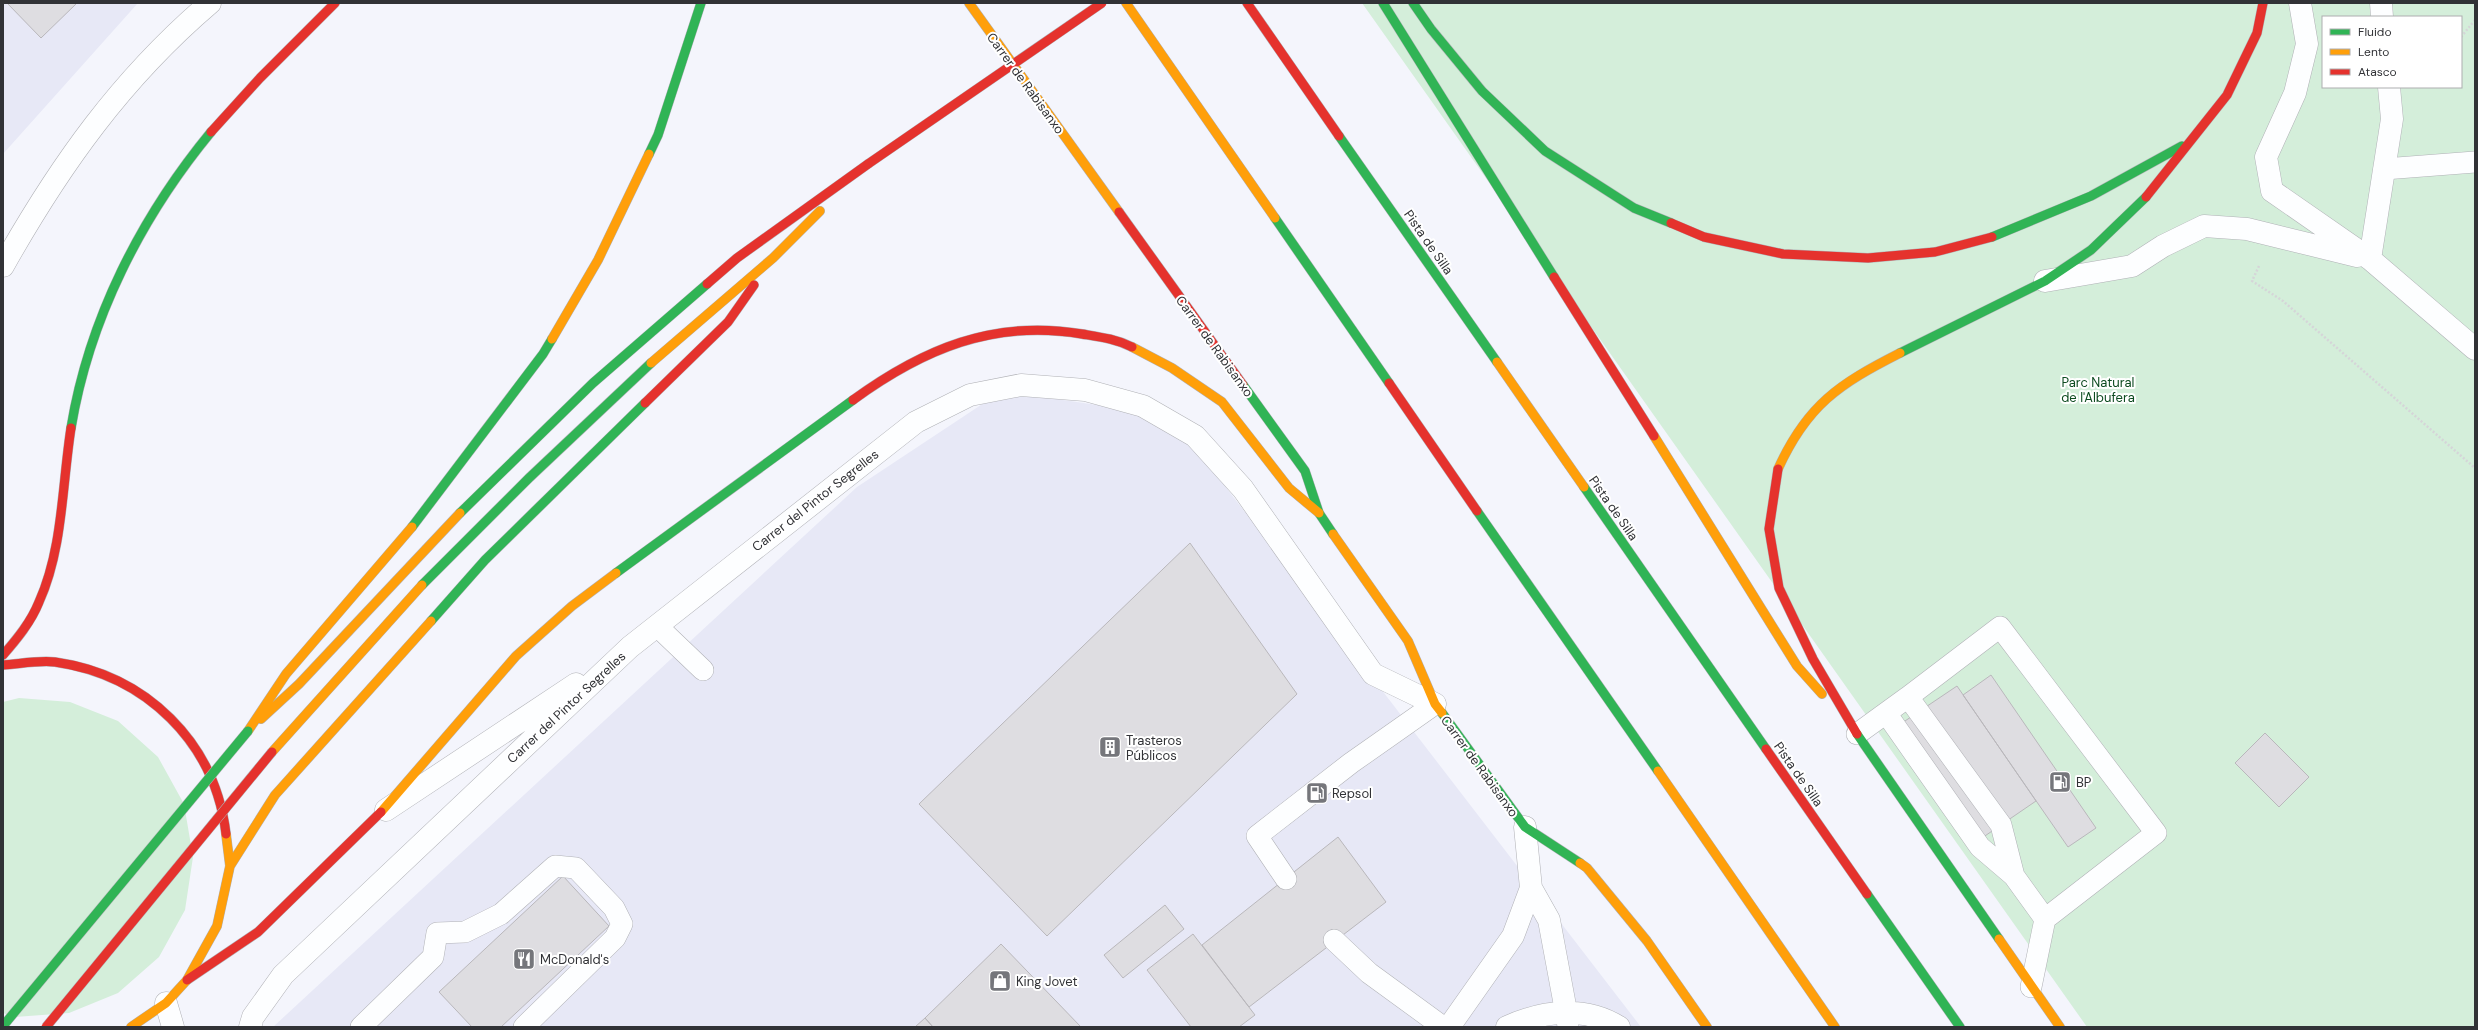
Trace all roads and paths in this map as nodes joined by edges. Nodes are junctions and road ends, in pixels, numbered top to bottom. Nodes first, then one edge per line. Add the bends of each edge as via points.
1 (210, 3) edge
2 (335, 3) edge
3 (700, 3) edge
4 (969, 3) edge
5 (1102, 3) edge
6 (1126, 3) edge
7 (1248, 3) edge
8 (1383, 3) edge
9 (1414, 3) edge
10 (2263, 3) edge
11 (2300, 3) edge
12 (2381, 3) edge
13 (2382, 16) edge
14 (2475, 20) edge
15 (2462, 36) edge
16 (2389, 88) edge
17 (2190, 142) junction
18 (2475, 162) edge
19 (868, 164) junction
20 (2384, 169) junction
21 (2273, 235) junction
22 (773, 258) junction
23 (2370, 259) junction
24 (3, 266) edge
25 (2045, 281) junction
26 (2475, 348) edge
27 (916, 422) joint
28 (2475, 468) edge
29 (1319, 513) junction
30 (657, 626) junction
31 (630, 647) junction
32 (3, 655) edge
33 (3, 665) edge
34 (703, 670) dead end
35 (1908, 697) junction
36 (1435, 704) junction
37 (1886, 713) junction
38 (248, 731) junction
39 (1857, 734) junction
40 (378, 815) junction
41 (1525, 827) junction
42 (230, 866) junction
43 (2014, 876) junction
44 (1286, 879) dead end
45 (1531, 888) junction
46 (2045, 919) junction
47 (1334, 940) dead end
48 (187, 980) junction
49 (2031, 987) junction
50 (166, 1003) junction
51 (1567, 1019) edge
52 (3, 1026) edge
53 (46, 1027) edge
54 (131, 1027) edge
55 (173, 1027) edge
56 (250, 1027) edge
57 (361, 1027) edge
58 (524, 1027) edge
59 (1443, 1027) edge
60 (1449, 1027) edge
61 (1507, 1027) edge
62 (1619, 1027) edge
63 (1707, 1027) edge
64 (1835, 1027) edge
65 (1960, 1027) edge
66 (2060, 1027) edge

1 - 24 street via 156,53 76,147 35,210
2 - 32 main road via 264,73 191,158 125,265 92,340 71,421 55,542 41,597 16,640
3 - 38 main road via 658,135 598,260 543,354 429,507 286,674
4 - 29 main road, Carrer de Rabisanxo via 1305,471
5 - 19 main road, bridge
6 - 64 main road
7 - 65 main road, Pista de Silla
8 - 39 main road via 1797,666
9 - 17 main road via 1431,29 1482,91 1545,151 1634,208 1704,237 1783,254 1868,258 1935,252 2000,235 2091,196
10 - 17 main road via 2257,33 2227,95
11 - 23 street via 2306,44 2295,93 2266,157 2272,191
12 - 13 street
14 - 15 path
16 - 20 street via 2392,119
17 - 25 main road via 2144,200 2091,250
18 - 20 lane
19 - 22 main road
19 - 38 main road via 737,258 593,384 485,487 299,684
20 - 23 street
21 - 23 street
21 - 25 street via 2247,229 2204,226 2163,246 2132,266
21 - 28 path via 2252,281 2283,301
22 - 42 main road via 728,322 485,560 275,795
22 - 53 main road, bridge via 651,363 528,478 407,599 272,752
23 - 26 street
25 - 39 main road via 1859,374 1815,408 1791,440 1776,473 1769,529 1779,588 1813,659
27 - 30 street, Carrer del Pintor Segrelles
27 - 36 street, Carrer de Rabisanxo via 970,395 1021,385 1084,390 1143,406 1194,436 1238,484 1373,674
29 - 36 main road, Carrer de Rabisanxo via 1408,641
29 - 40 main road via 1289,488 1222,402 1172,368 1120,341 1052,329 985,334 931,352 879,381 572,606 516,656
30 - 31 street, Carrer del Pintor Segrelles
30 - 34 lane
31 - 40 street
31 - 56 street, Carrer del Pintor Segrelles via 283,975 253,1017
33 - 42 main road via 54,662 112,677 162,708 200,753 223,807
35 - 37 lane
35 - 43 lane via 2001,825
35 - 46 lane via 2000,627 2156,833
36 - 41 main road, Carrer de Rabisanxo
36 - 44 lane via 1351,763 1257,836
37 - 39 lane
37 - 43 lane via 1980,847
38 - 52 main road, bridge
39 - 49 main road
40 - 48 main road via 258,932
41 - 45 street
41 - 63 main road via 1587,868 1647,941
42 - 48 main road via 217,926
43 - 46 lane
45 - 51 street via 1550,920
45 - 60 street via 1513,936
46 - 49 lane
47 - 59 lane via 1369,973
48 - 50 main road
49 - 66 main road
50 - 54 main road
50 - 55 street
51 - 61 street via 1527,1018
51 - 62 street via 1610,1022
57 - 58 lane via 433,957 437,933 465,932 501,914 555,866 576,868 614,908 622,924 615,938

